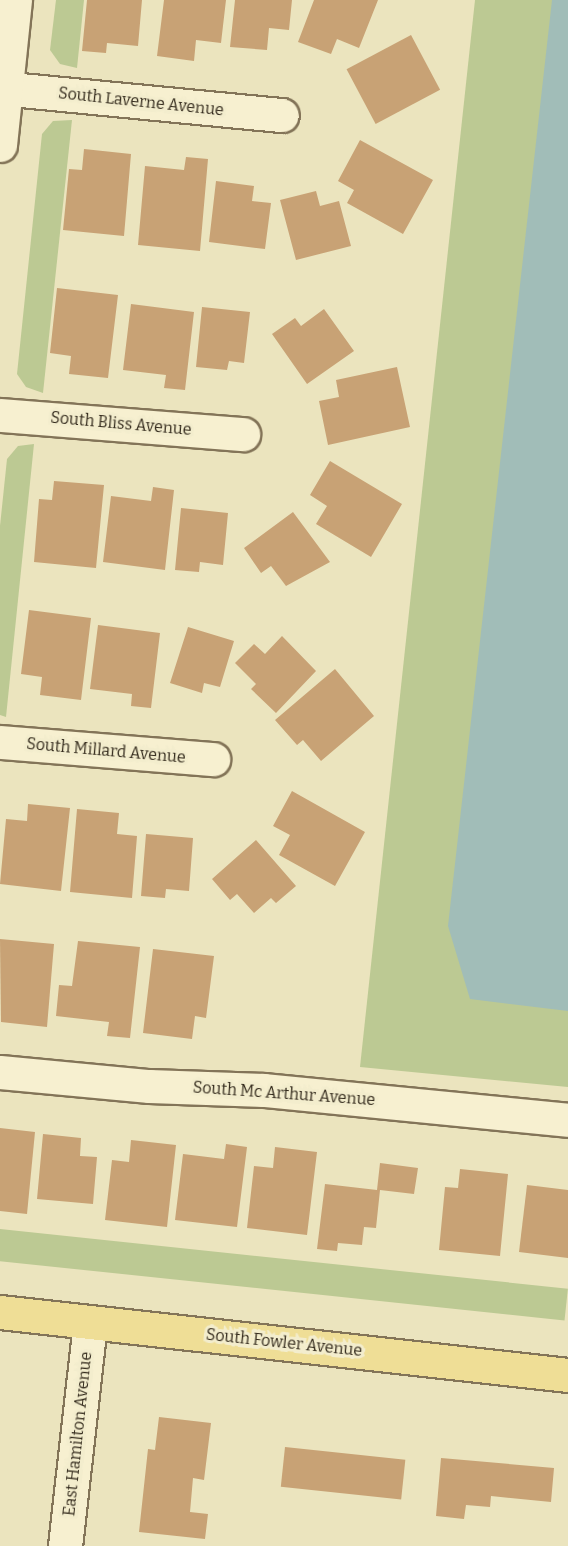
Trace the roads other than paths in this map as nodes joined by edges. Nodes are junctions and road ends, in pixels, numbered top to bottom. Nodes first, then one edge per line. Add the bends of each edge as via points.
1 (15, 0) edge
2 (3, 88) edge
3 (282, 115) dead end
4 (0, 145) edge
5 (0, 415) edge
6 (243, 434) dead end
7 (0, 742) edge
8 (213, 759) dead end
9 (0, 1072) edge
10 (568, 1120) edge
11 (0, 1312) edge
12 (90, 1322) junction
13 (568, 1375) edge
14 (65, 1546) edge

1 - 2 street
2 - 3 street, South Laverne Avenue
2 - 4 street
5 - 6 street, South Bliss Avenue
7 - 8 street, South Millard Avenue
9 - 10 street, South Mc Arthur Avenue via 149,1086 264,1090
11 - 12 main road, South Fowler Avenue
12 - 13 main road, South Fowler Avenue
12 - 14 street, East Hamilton Avenue

